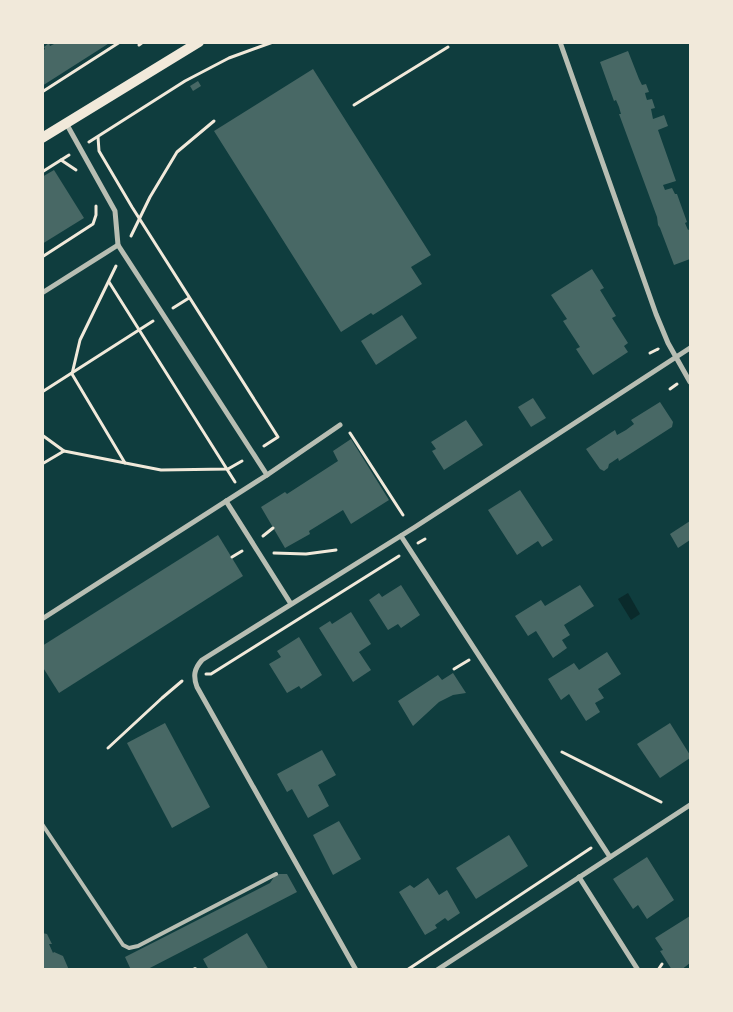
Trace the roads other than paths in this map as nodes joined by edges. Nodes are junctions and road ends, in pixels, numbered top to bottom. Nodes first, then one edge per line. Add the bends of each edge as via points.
1 (198, 42) edge
2 (560, 42) edge
3 (66, 123) junction
4 (42, 138) edge
5 (118, 244) junction
6 (42, 293) edge
7 (690, 348) edge
8 (676, 358) junction
9 (690, 382) edge
10 (338, 426) road end
11 (267, 475) junction
12 (226, 501) junction
13 (401, 536) junction
14 (291, 604) junction
15 (42, 620) edge
16 (690, 805) edge
17 (42, 824) edge
18 (610, 857) junction
19 (276, 874) dead end
20 (579, 877) junction
21 (356, 970) edge
22 (437, 970) edge
23 (638, 970) edge

1 - 3 main road
2 - 8 street via 656,314
3 - 4 main road
3 - 5 street via 115,211
5 - 6 street
5 - 11 street
7 - 8 street
8 - 9 street
8 - 13 street
10 - 11 street
11 - 12 street
12 - 14 street
12 - 15 street
13 - 14 street
13 - 18 street
14 - 21 street via 202,660 194,675 197,687
16 - 18 street
17 - 19 lane via 123,945 129,948
18 - 20 street
20 - 22 street
20 - 23 street

